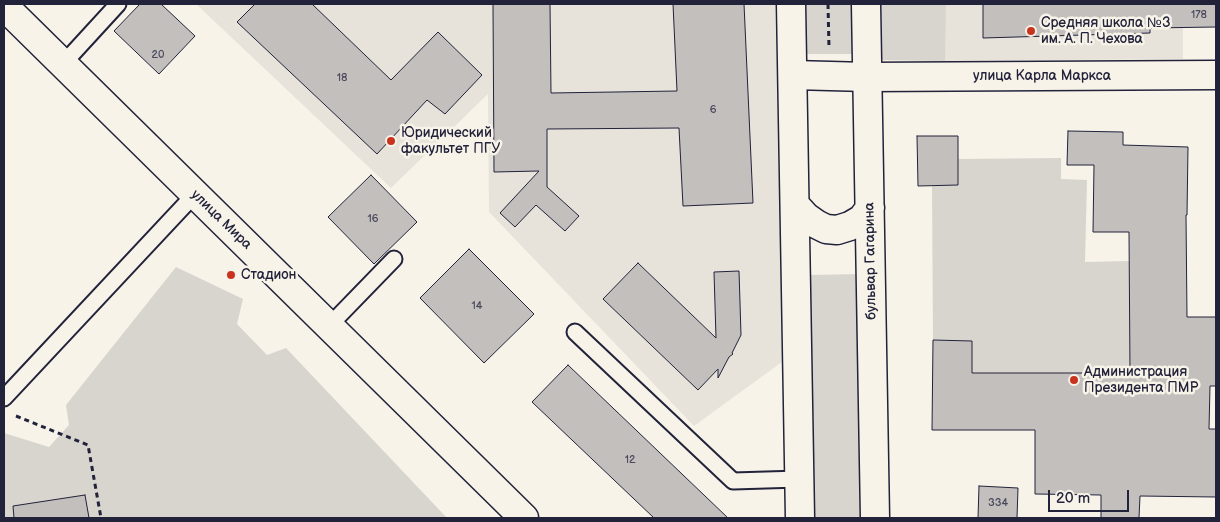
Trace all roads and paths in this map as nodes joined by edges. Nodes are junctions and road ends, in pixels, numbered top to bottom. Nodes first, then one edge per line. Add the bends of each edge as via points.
1 (118, 4) edge
2 (791, 4) edge
3 (828, 4) edge
4 (866, 4) edge
5 (4, 6) edge
6 (63, 64) junction
7 (1216, 75) edge
8 (793, 76) junction
9 (830, 76) junction
10 (867, 77) junction
11 (195, 194) junction
12 (795, 205) junction
13 (870, 208) junction
14 (394, 259) dead end
15 (329, 326) junction
16 (575, 332) dead end
17 (4, 398) edge
18 (12, 414) dead end
19 (799, 479) junction
20 (101, 518) edge
21 (524, 518) edge
22 (800, 518) edge
23 (875, 518) edge

1 - 6 lane
2 - 8 street
3 - 9 path
4 - 10 street, бульвар Гагарина
5 - 6 street, улица Мира
6 - 11 street, улица Мира
7 - 10 street, улица Карла Маркса
8 - 9 street, улица Карла Маркса
8 - 12 street
9 - 10 street, улица Карла Маркса
10 - 13 street, бульвар Гагарина
11 - 15 street, улица Мира
11 - 17 lane
12 - 13 street via 816,224 837,230 862,219
12 - 19 street
13 - 23 street, бульвар Гагарина
14 - 15 lane
15 - 21 street, улица Мира
16 - 19 lane via 733,481
18 - 20 path via 88,445
19 - 22 street

